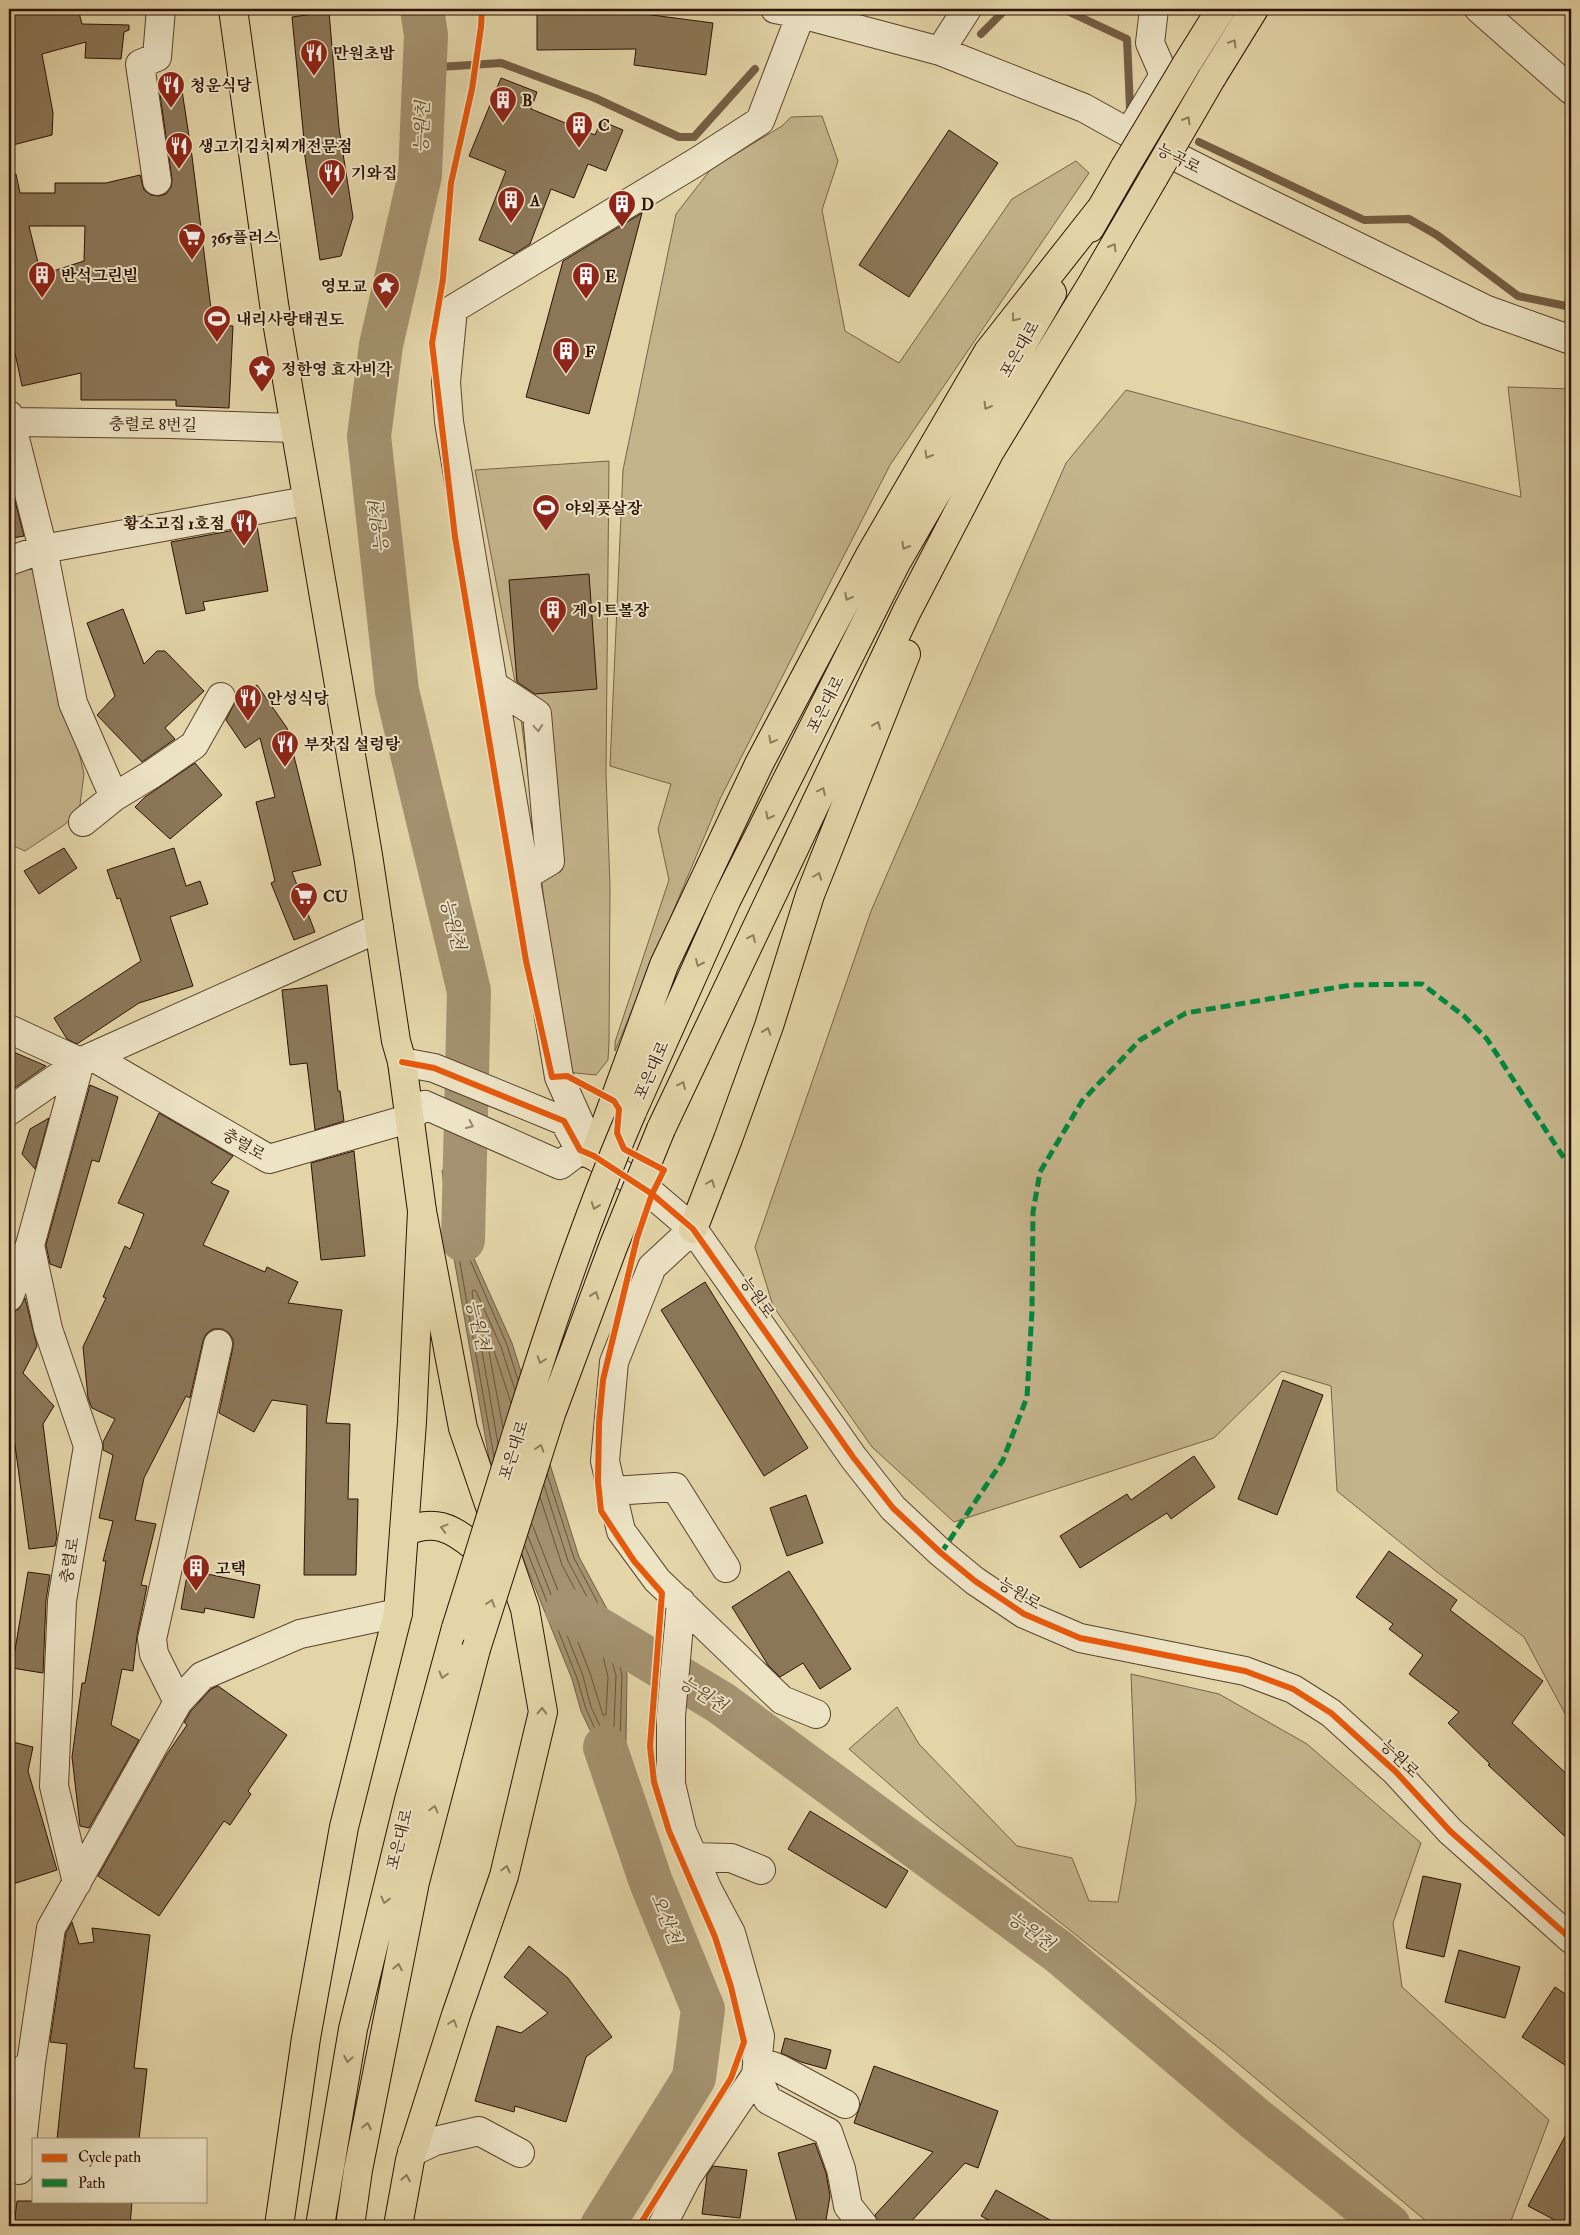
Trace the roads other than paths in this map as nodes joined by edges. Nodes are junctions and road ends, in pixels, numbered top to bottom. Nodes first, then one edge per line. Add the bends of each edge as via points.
1 (160, 9) edge
2 (233, 9) edge
3 (967, 9) edge
4 (1154, 9) edge
5 (1221, 9) edge
6 (1254, 9) edge
7 (1479, 9) edge
8 (788, 11) edge
9 (940, 52) junction
10 (1571, 90) edge
11 (1129, 133) junction
12 (157, 181) dead end
13 (1099, 211) junction
14 (1093, 282) junction
15 (1571, 340) edge
16 (10, 418) edge
17 (294, 428) junction
18 (306, 501) junction
19 (43, 549) junction
20 (9, 561) edge
21 (493, 685) junction
22 (221, 697) dead end
23 (114, 797) junction
24 (83, 822) dead end
25 (525, 876) junction
26 (379, 928) junction
27 (9, 1029) edge
28 (87, 1060) junction
29 (402, 1062) junction
30 (9, 1111) edge
31 (417, 1112) junction
32 (578, 1157) junction
33 (422, 1211) junction
34 (693, 1229) junction
35 (30, 1245) junction
36 (9, 1297) edge
37 (218, 1344) dead end
38 (612, 1492) junction
39 (404, 1532) junction
40 (726, 1568) dead end
41 (520, 1593) junction
42 (681, 1603) junction
43 (398, 1614) junction
44 (178, 1702) junction
45 (816, 1714) dead end
46 (693, 1857) junction
47 (761, 1870) dead end
48 (77, 1883) junction
49 (1571, 1939) edge
50 (31, 2063) junction
51 (756, 2068) junction
52 (9, 2081) edge
53 (845, 2104) dead end
54 (412, 2152) junction
55 (520, 2153) dead end
56 (19, 2170) dead end
57 (279, 2226) edge
58 (320, 2226) edge
59 (350, 2226) edge
60 (398, 2226) edge
61 (662, 2226) edge
62 (864, 2226) edge

1 - 12 street via 158,57 140,64
2 - 17 main road
3 - 9 street
4 - 11 street via 1150,43 1164,75
5 - 13 main road, 포은대로, bridge
14 -> 6 main road, 포은대로, bridge
7 - 10 street
8 - 9 street, 능곡로
8 - 21 street via 760,120 453,309 446,382 450,422
9 - 11 street, 능곡로 via 1084,108
11 - 15 street, 능곡로 via 1487,310
13 -> 32 main road via 988,352 861,572 760,762
13 -> 58 main road, 포은대로, bridge via 896,563 726,901 614,1154 557,1311 456,1628 409,1800 353,2029
34 -> 14 main road via 769,1026 810,895 906,653
59 -> 14 main road, 포은대로, bridge via 358,2170 415,1882 476,1650 551,1414 613,1247 661,1129 907,611 988,453
16 - 17 street, 충렬로 8번길
16 - 19 street, 충렬로 8번길
17 - 18 main road
18 - 19 street
18 - 26 main road
19 - 20 street
19 - 23 street, 충렬로 8번길 via 73,702
21 - 25 street
21 -> 25 street via 537,714 550,861
22 - 23 street via 194,745
23 - 24 street
25 - 32 street via 559,1077
26 - 28 street
26 - 29 main road
27 - 28 street
28 - 30 street
28 - 31 street, 충렬로 via 269,1160
28 - 35 street, 충렬로
29 - 31 main road
29 - 32 street, 능원로 via 434,1068 564,1121
31 -> 32 street
31 - 33 main road
32 - 34 street, 능원로 via 652,1194
33 - 39 main road
33 - 41 main road via 462,1428
34 - 38 street via 652,1267 614,1362 606,1461
34 - 49 street, 능원로 via 853,1457 893,1508 940,1553 1024,1614 1080,1638 1244,1672 1293,1689 1331,1713 1396,1772 1450,1831
35 - 36 street, 충렬로
35 - 48 street, 충렬로 via 48,1329 88,1446 62,1602 54,1786
37 - 44 street via 152,1639 154,1654
38 - 40 street via 675,1487
38 - 42 street via 621,1530 657,1580
41 -> 39 main road via 492,1560 456,1531 434,1525 418,1526
39 - 43 main road
54 -> 41 main road via 504,1876 543,1712
42 - 45 street via 782,1700
42 - 46 street via 671,1716 671,1784 682,1831
43 - 44 street via 300,1634 202,1676
43 - 57 main road via 344,1827 306,2038
44 - 48 street
46 - 47 street via 731,1858
46 - 51 street via 731,1933 760,2036
48 - 50 street via 51,1928
50 - 52 street
50 - 56 street
51 - 53 street via 780,2069
51 - 61 street via 687,2177
51 - 62 street via 768,2100 828,2132 841,2169 848,2206
54 - 55 street via 435,2141 479,2131
60 -> 54 main road

